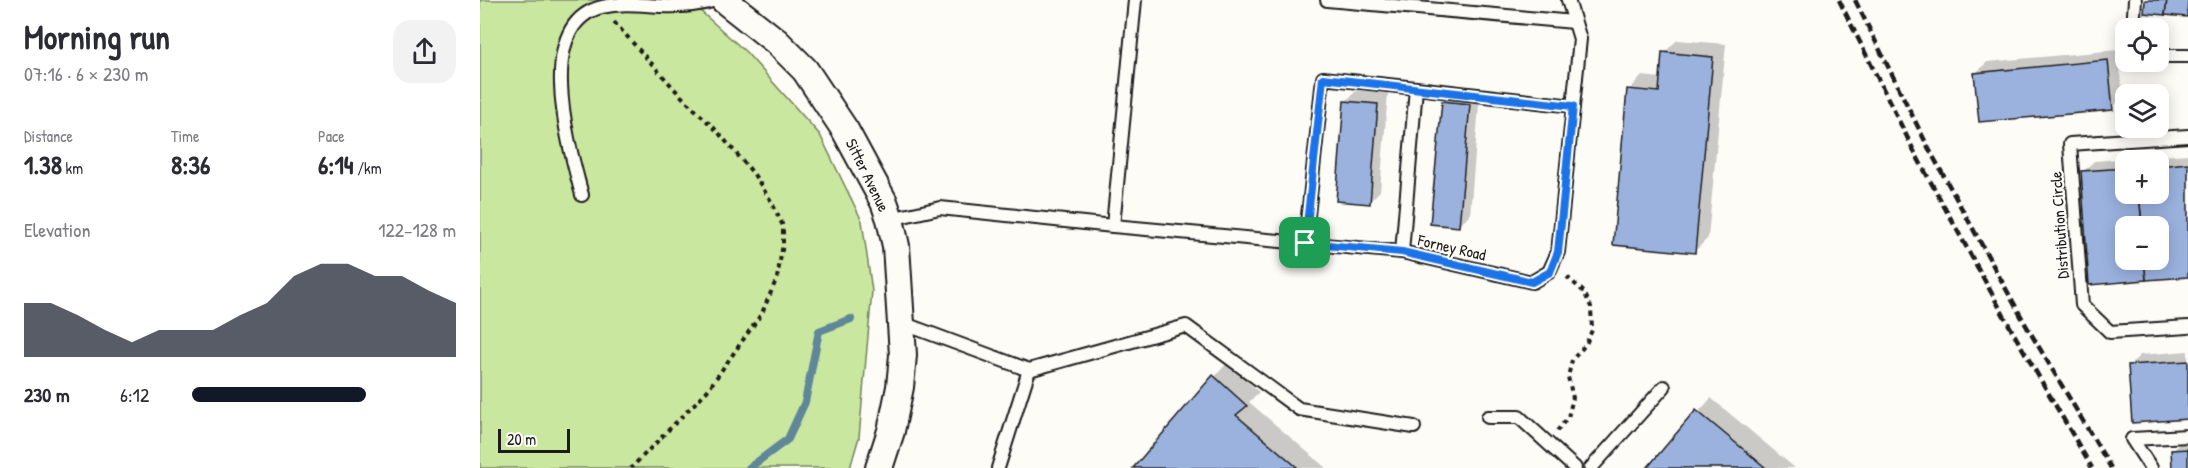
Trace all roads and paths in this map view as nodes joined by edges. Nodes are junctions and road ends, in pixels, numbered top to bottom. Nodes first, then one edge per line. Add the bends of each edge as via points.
1 (716, 0) edge
2 (724, 0) edge
3 (1131, 0) edge
4 (1327, 0) edge
5 (1568, 0) edge
6 (2135, 0) edge
7 (600, 7) junction
8 (2134, 18) edge
9 (1574, 22) junction
10 (2169, 56) edge
11 (2188, 56) edge
12 (1416, 88) junction
13 (1573, 106) junction
14 (2188, 136) edge
15 (582, 195) dead end
16 (890, 219) junction
17 (1113, 226) junction
18 (1305, 243) junction
19 (1402, 252) junction
20 (1552, 264) junction
21 (902, 323) junction
22 (2188, 327) edge
23 (1029, 370) junction
24 (1664, 387) dead end
25 (1488, 417) dead end
26 (1414, 427) dead end
27 (1557, 431) dead end
28 (2188, 436) edge
29 (631, 468) edge
30 (879, 468) edge
31 (998, 468) edge
32 (1575, 468) edge
33 (1591, 468) edge
34 (2151, 468) edge

1 - 7 lane via 699,5 631,3
2 - 16 street, Sitter Avenue via 805,70 845,130
3 - 17 lane
4 - 9 lane
5 - 9 lane
6 - 8 lane
7 - 15 lane via 570,31 562,68 564,120
7 - 29 path via 753,173 783,226 777,278 762,313 707,391
9 - 13 lane via 1580,39
10 - 11 lane
12 - 13 lane
12 - 18 lane via 1323,78
12 - 19 lane
13 - 20 lane via 1558,252
14 - 22 lane, Distribution Circle via 2070,144 2082,305 2110,332
16 - 17 lane, Forney Road via 940,207
16 - 21 street, Sitter Avenue
17 - 18 lane, Forney Road
18 - 19 lane, Forney Road
19 - 20 lane, Forney Road via 1532,282 1550,272
20 - 27 path via 1584,292 1591,307 1592,330 1572,360 1568,377 1573,398 1568,417
21 - 23 lane
21 - 30 street, Sitter Avenue via 900,387
23 - 26 lane via 1186,326 1299,409
23 - 31 lane
24 - 33 lane
25 - 32 lane via 1519,417
28 - 34 lane via 2132,439

